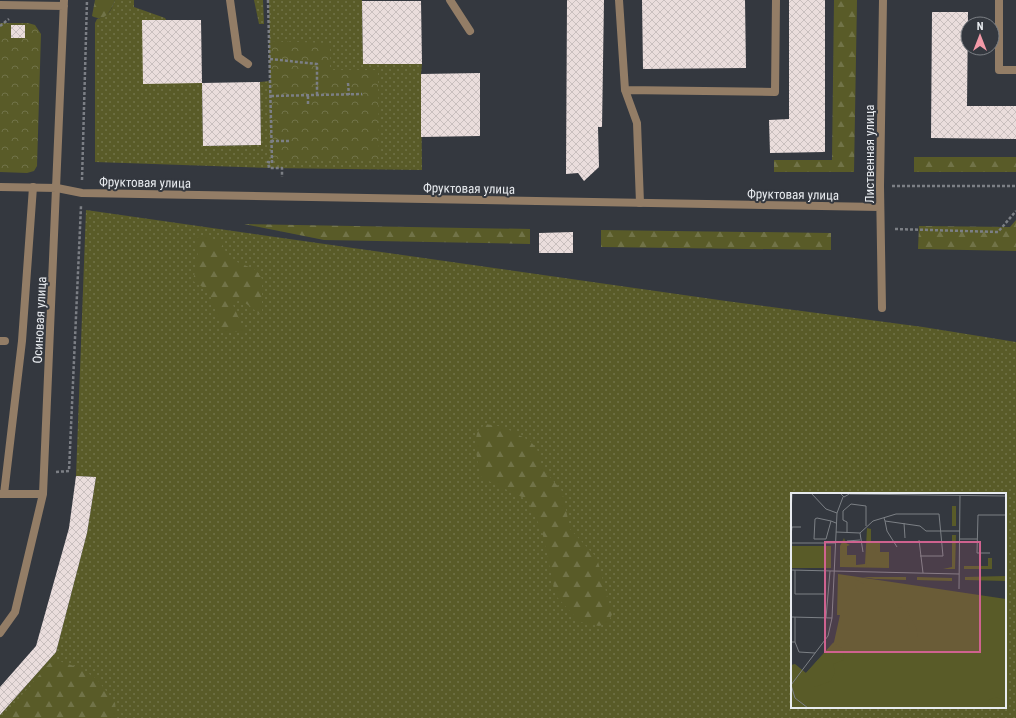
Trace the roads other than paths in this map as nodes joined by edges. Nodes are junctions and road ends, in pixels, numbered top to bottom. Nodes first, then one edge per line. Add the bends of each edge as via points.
1 (230, 0) edge
2 (450, 0) edge
3 (619, 0) edge
4 (776, 0) edge
5 (883, 0) edge
6 (999, 0) edge
7 (64, 3) edge
8 (0, 5) edge
9 (470, 31) dead end
10 (248, 64) dead end
11 (1016, 70) edge
12 (625, 90) junction
13 (0, 186) edge
14 (33, 187) junction
15 (57, 188) junction
16 (640, 203) junction
17 (880, 207) junction
18 (882, 308) dead end
19 (2, 494) edge
20 (43, 494) junction
21 (0, 633) edge

1 - 10 street via 238,57
2 - 9 street
3 - 12 street
4 - 12 street via 775,92
5 - 17 street, Лиственная улица
6 - 11 street via 1000,70
7 - 8 street
7 - 15 street, Осиновая улица
12 - 16 street via 637,123
13 - 14 street, Фруктовая улица
14 - 15 street, Фруктовая улица
14 - 19 street via 22,341
15 - 16 street, Фруктовая улица via 82,193
15 - 20 street, Осиновая улица
16 - 17 street, Фруктовая улица
17 - 18 street, Лиственная улица
19 - 20 street
20 - 21 street, Осиновая улица via 16,612

